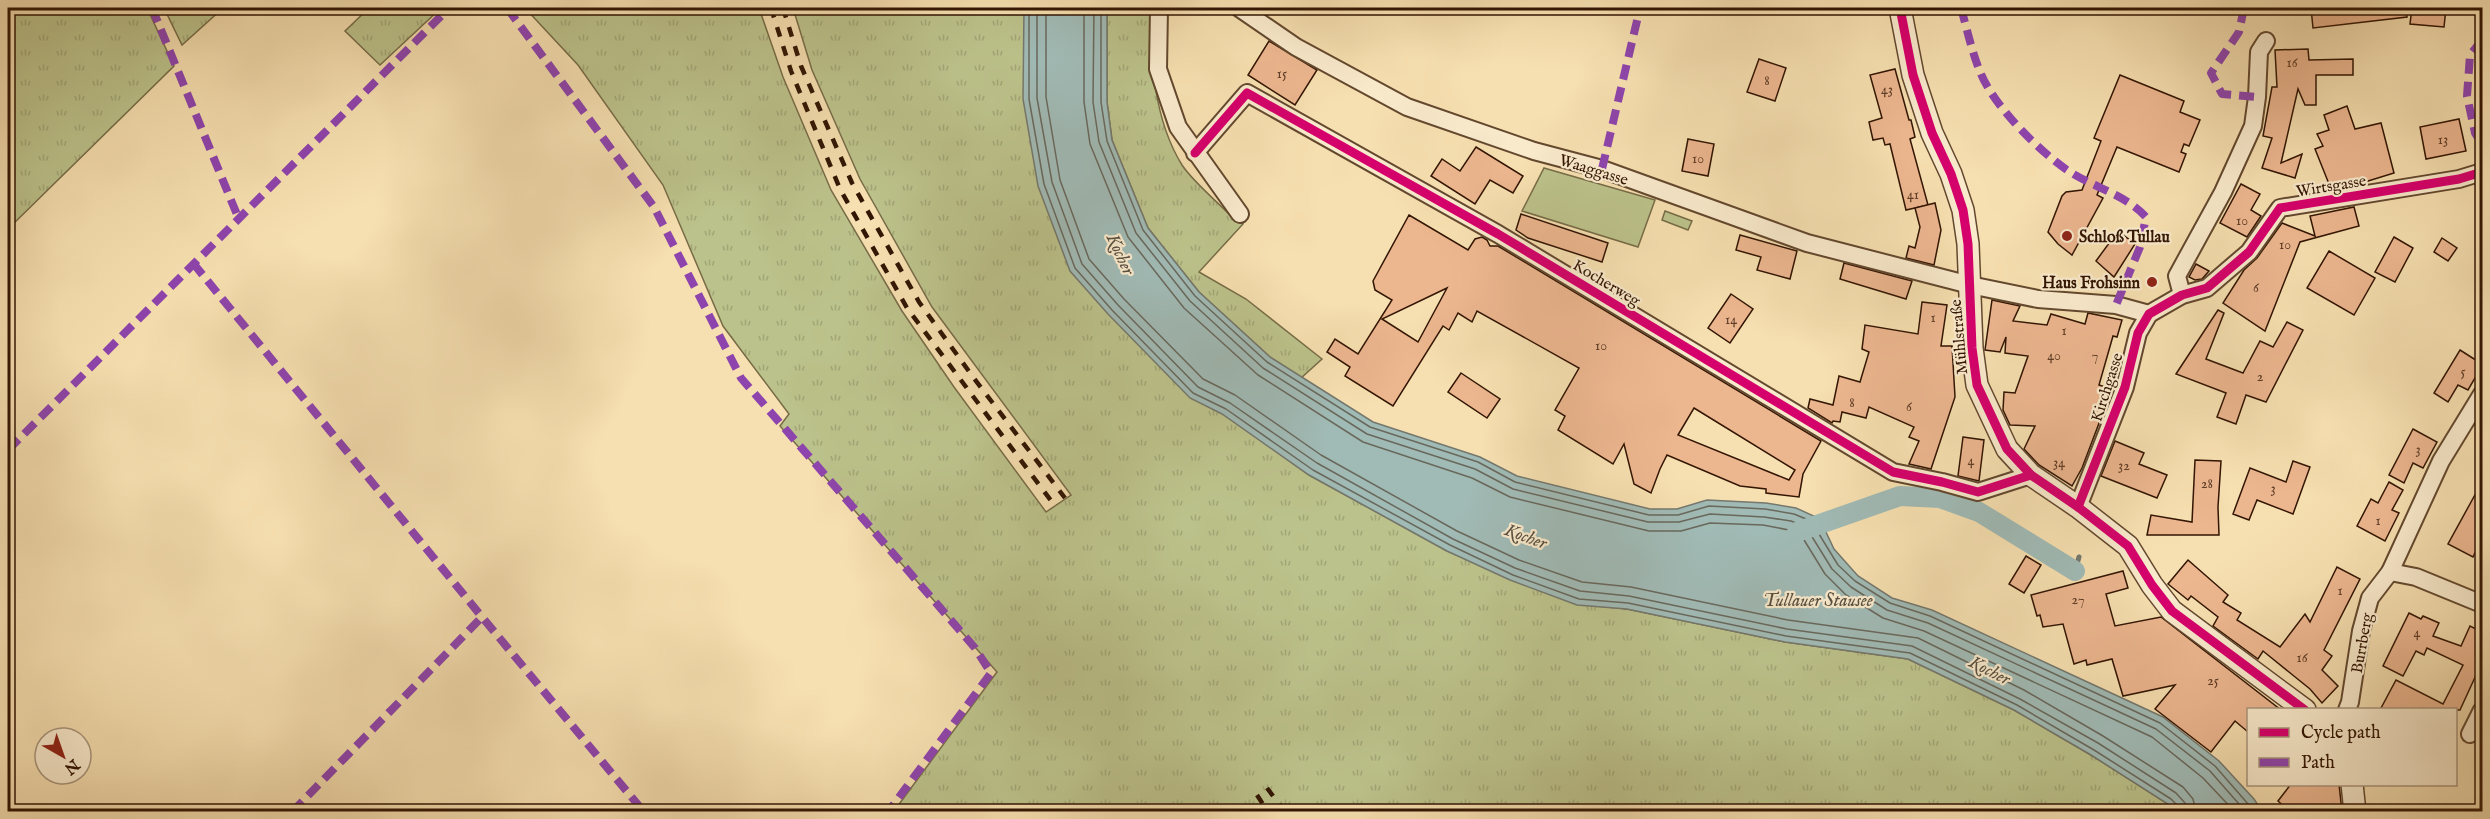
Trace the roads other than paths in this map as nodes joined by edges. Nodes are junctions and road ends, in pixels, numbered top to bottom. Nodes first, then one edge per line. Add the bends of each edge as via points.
1 (1159, 8) edge
2 (1239, 8) edge
3 (1900, 8) edge
4 (2266, 41) dead end
5 (1195, 153) junction
6 (2482, 172) edge
7 (1240, 214) dead end
8 (1970, 285) junction
9 (2182, 295) junction
10 (2149, 314) junction
11 (2482, 394) edge
12 (2031, 475) junction
13 (2078, 507) junction
14 (2390, 572) junction
15 (2482, 604) edge
16 (2302, 708) edge
17 (2348, 708) edge
18 (2482, 710) edge
19 (2470, 734) dead end
20 (2352, 786) edge
21 (2355, 812) edge

1 - 5 street via 1158,69 1178,127
2 - 8 street, Waaggasse via 1296,47 1407,107 1534,151 1602,169 1807,243
3 - 8 street, Mühlstraße via 1913,75 1963,210
4 - 9 street via 2259,52 2253,126 2223,192 2177,276
5 - 7 street
5 - 12 street, Kocherweg via 1247,93 1498,234 1893,472 1978,492
6 - 9 street, Wirtsgasse via 2280,208 2249,252 2207,288
8 - 10 street, Waaggasse via 2038,299 2116,305
8 - 12 street, Mühlstraße via 1977,385 2007,449
9 - 10 street
10 - 13 street, Kirchgasse via 2138,333 2125,387
11 - 14 street, Burrberg via 2440,461
12 - 13 street, Mühlstraße
13 - 16 street, Mühlstraße via 2128,546 2172,611
14 - 15 street via 2416,577
14 - 17 street, Burrberg via 2370,598
18 - 19 street
20 - 21 street

